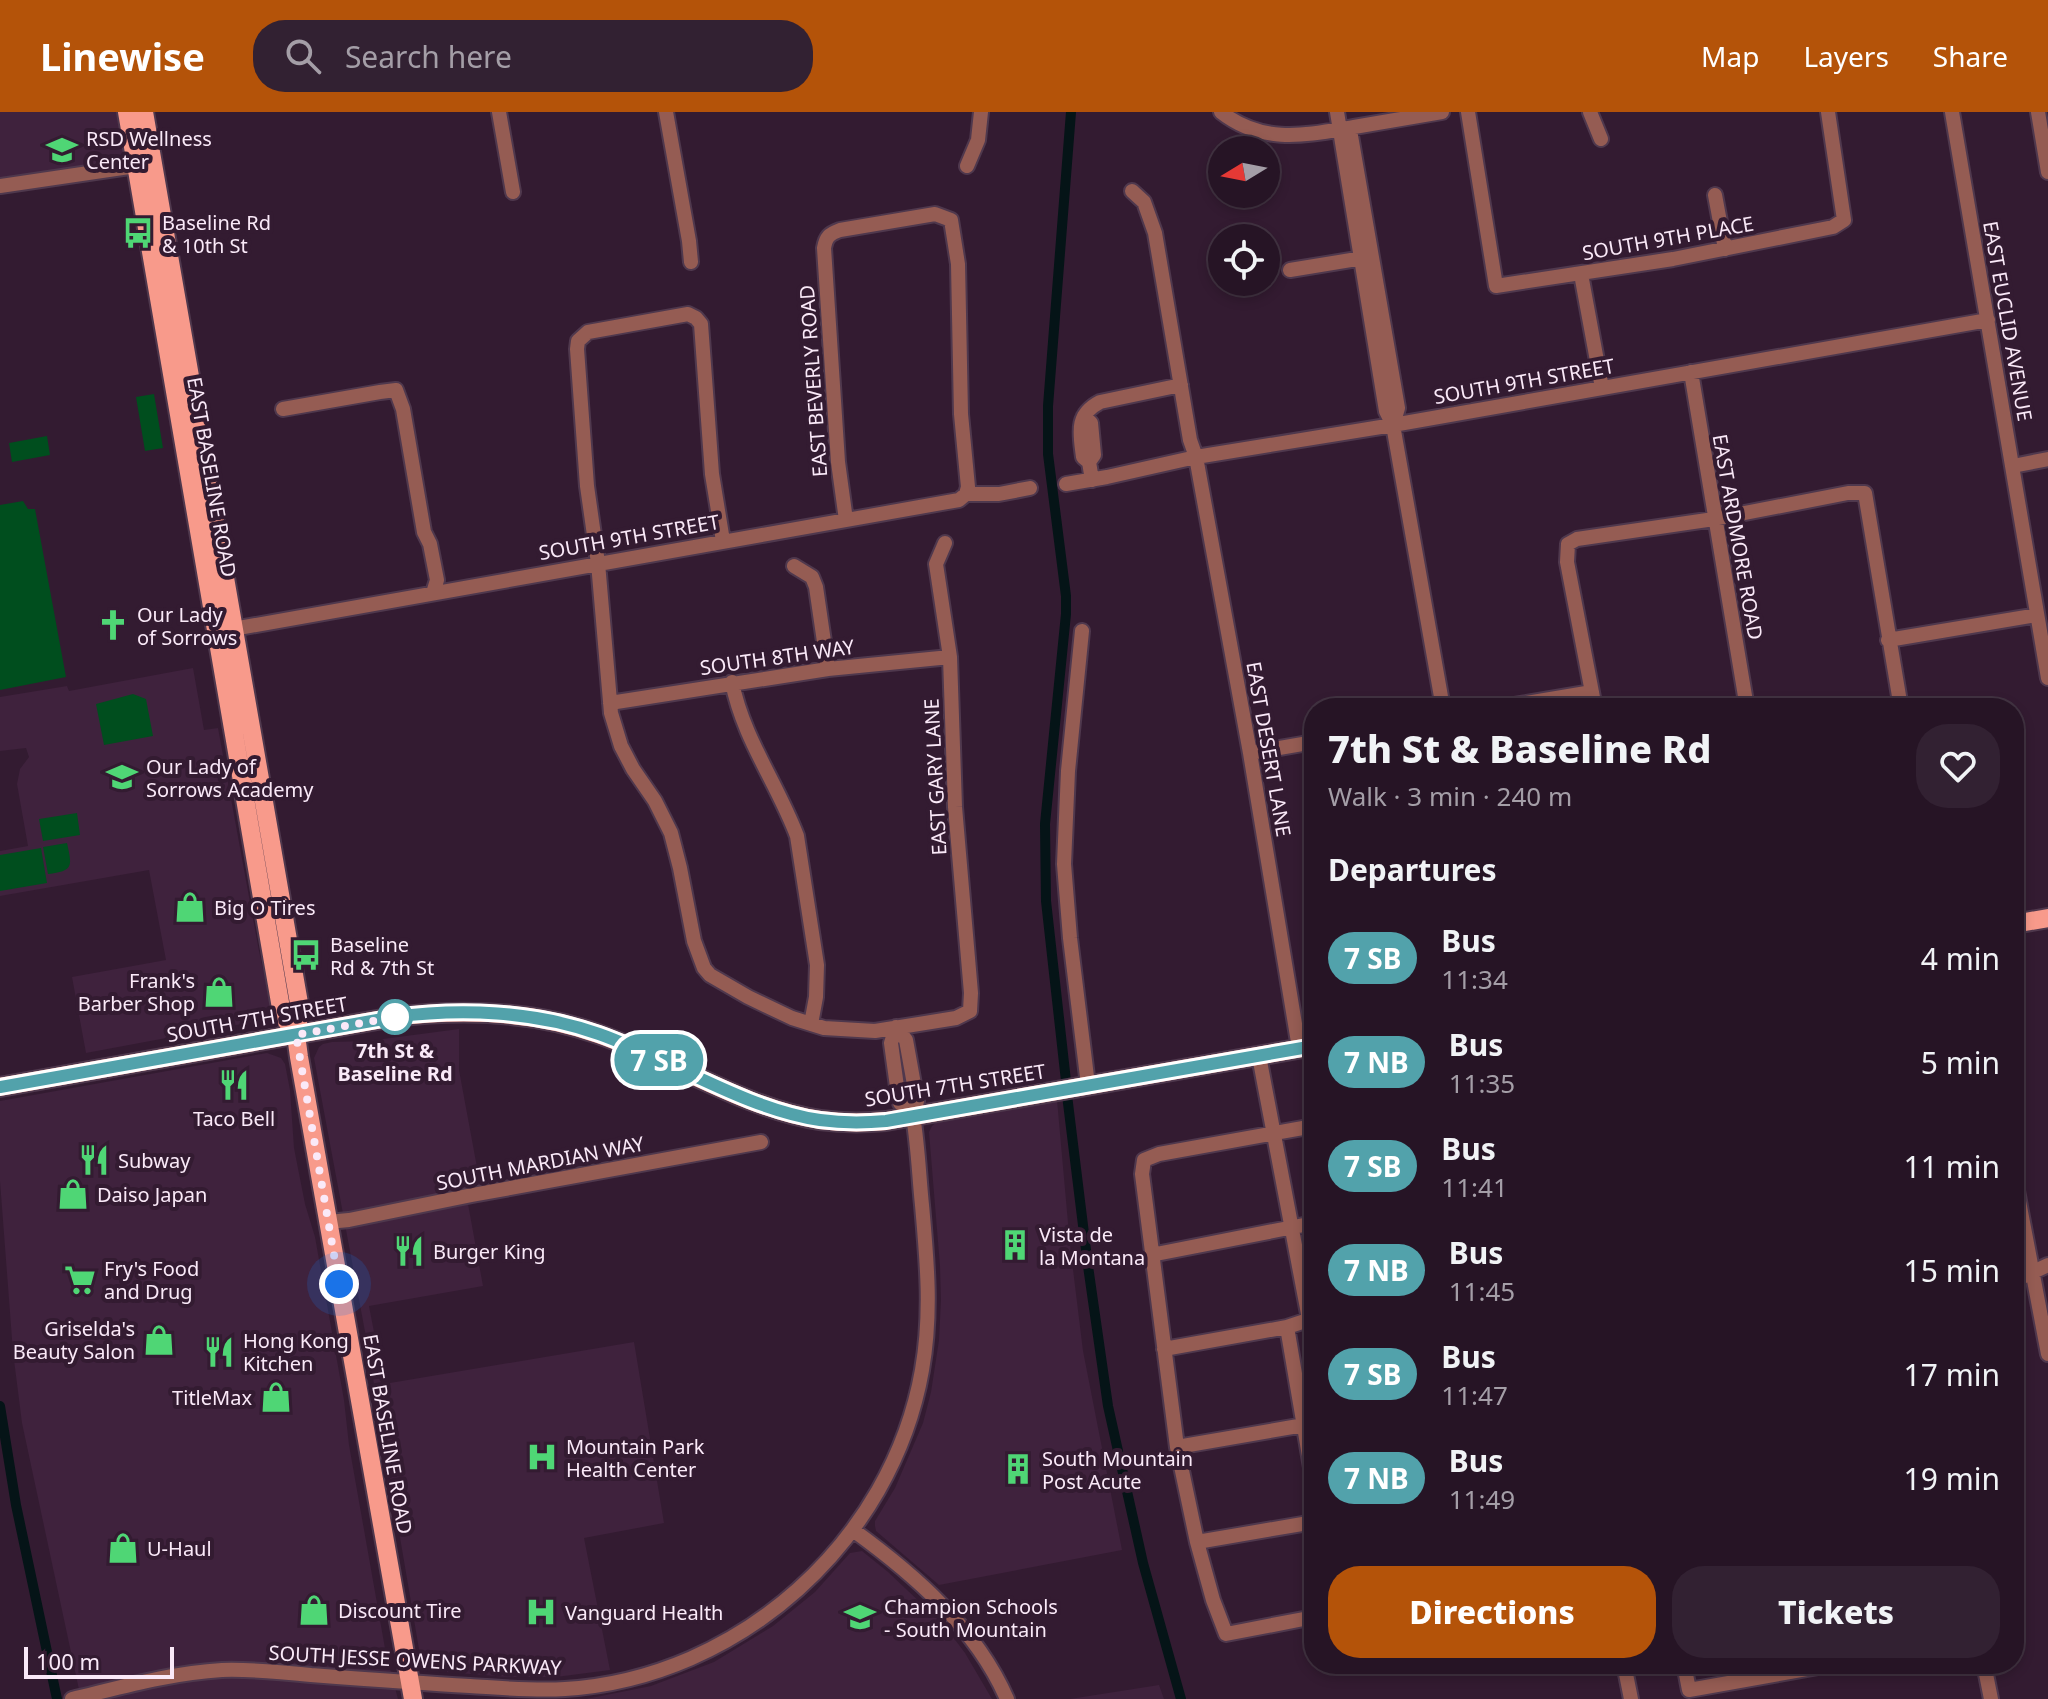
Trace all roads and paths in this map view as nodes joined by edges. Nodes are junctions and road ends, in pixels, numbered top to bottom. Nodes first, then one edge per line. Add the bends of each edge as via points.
1 (127, 112) edge
2 (144, 112) edge
3 (499, 112) edge
4 (666, 112) edge
5 (981, 112) edge
6 (1221, 112) edge
7 (1337, 112) edge
8 (1347, 112) edge
9 (1442, 112) edge
10 (1468, 112) edge
11 (1590, 112) edge
12 (1828, 112) edge
13 (1952, 112) edge
14 (2038, 112) edge
15 (1345, 129) junction
16 (1601, 139) dead end
17 (2046, 146) edge
18 (145, 165) junction
19 (967, 166) dead end
20 (2048, 172) edge
21 (0, 186) edge
22 (1132, 191) dead end
23 (513, 192) dead end
24 (1715, 195) dead end
25 (1725, 249) junction
26 (1366, 257) junction
27 (691, 262) dead end
28 (1290, 270) dead end
29 (1581, 274) junction
30 (1988, 320) junction
31 (1691, 372) junction
32 (1181, 385) junction
33 (1602, 388) junction
34 (283, 409) dead end
35 (1393, 425) junction
36 (1196, 457) junction
37 (2048, 459) edge
38 (2013, 466) junction
39 (1092, 480) junction
40 (1066, 484) dead end
41 (1030, 488) dead end
42 (966, 494) junction
43 (1714, 519) junction
44 (846, 520) junction
45 (723, 541) junction
46 (945, 543) dead end
47 (598, 563) junction
48 (794, 566) dead end
49 (433, 593) junction
50 (2037, 615) junction
51 (224, 630) junction
52 (1082, 631) dead end
53 (1888, 640) junction
54 (950, 657) junction
55 (828, 669) junction
56 (2048, 678) edge
57 (732, 682) junction
58 (1592, 692) junction
59 (1441, 698) edge
60 (1556, 698) edge
61 (1593, 698) edge
62 (1745, 698) edge
63 (1899, 698) edge
64 (610, 703) junction
65 (1304, 744) edge
66 (1250, 753) junction
67 (2048, 918) edge
68 (2024, 922) edge
69 (811, 1024) junction
70 (896, 1027) junction
71 (296, 1035) junction
72 (1304, 1036) edge
73 (1304, 1047) edge
74 (1259, 1056) junction
75 (910, 1060) junction
76 (894, 1063) junction
77 (1088, 1085) junction
78 (0, 1087) edge
79 (913, 1116) junction
80 (1304, 1128) edge
81 (1272, 1133) junction
82 (761, 1142) dead end
83 (328, 1222) junction
84 (1304, 1225) edge
85 (2024, 1227) edge
86 (1291, 1228) junction
87 (1151, 1255) junction
88 (2048, 1265) edge
89 (2033, 1273) junction
90 (2024, 1277) edge
91 (1304, 1286) edge
92 (1304, 1321) edge
93 (1287, 1327) junction
94 (1164, 1349) junction
95 (2048, 1354) edge
96 (1304, 1402) edge
97 (1304, 1416) edge
98 (1177, 1447) junction
99 (1304, 1524) edge
100 (853, 1530) junction
101 (1197, 1542) junction
102 (1304, 1619) edge
103 (1626, 1674) edge
104 (1686, 1674) edge
105 (1779, 1674) edge
106 (1986, 1674) edge
107 (412, 1690) edge
108 (72, 1699) edge
109 (1007, 1699) edge
110 (1631, 1699) edge
111 (1991, 1699) edge

1 - 18 main road, EAST BASELINE ROAD
2 - 18 main road, EAST BASELINE ROAD
3 - 23 street
4 - 27 street
5 - 19 street via 978,140
6 - 15 street via 1266,133 1291,136
7 - 15 street
8 - 15 street
9 - 15 street
10 - 29 street, SOUTH 9TH PLACE via 1496,286
11 - 16 street
12 - 25 street, SOUTH 9TH PLACE via 1844,220 1833,227
13 - 30 street, EAST EUCLID AVENUE
14 - 17 street
15 - 26 street
17 - 20 street
18 - 21 street
18 - 51 main road, EAST BASELINE ROAD
22 - 32 street, EAST DESERT LANE via 1144,202 1155,233
24 - 25 street
25 - 29 street, SOUTH 9TH PLACE
26 - 28 street
26 - 35 street via 1386,411
29 - 33 street
30 - 31 street, SOUTH 9TH STREET
30 - 38 street, EAST EUCLID AVENUE
31 - 33 street, SOUTH 9TH STREET
31 - 43 street, EAST ARDMORE ROAD
32 - 36 street, EAST DESERT LANE
32 - 39 street via 1091,407 1079,426
33 - 35 street, SOUTH 9TH STREET
34 - 49 street via 396,390 437,580
35 - 36 street, SOUTH 9TH STREET
35 - 59 street
36 - 39 street, SOUTH 9TH STREET
36 - 66 street, EAST DESERT LANE
37 - 38 street
38 - 50 street, EAST EUCLID AVENUE
39 - 40 street, SOUTH 9TH STREET
41 - 42 street, SOUTH 9TH STREET
42 - 44 street, SOUTH 9TH STREET via 959,500
42 - 44 street, EAST BEVERLY ROAD via 958,264 951,220 935,214 840,230 831,233 824,248
43 - 53 street via 1865,493
43 - 58 street via 1568,544
43 - 62 street, EAST ARDMORE ROAD
44 - 45 street, SOUTH 9TH STREET
45 - 47 street, SOUTH 9TH STREET
45 - 47 street via 712,474 701,324 688,314 588,332 578,341 587,486
46 - 54 street, EAST GARY LANE via 936,564
47 - 49 street, SOUTH 9TH STREET
47 - 64 street
48 - 55 street via 812,577 816,587
49 - 51 street, SOUTH 9TH STREET
50 - 53 street
50 - 56 street, EAST EUCLID AVENUE
51 - 71 main road, EAST BASELINE ROAD via 258,824 300,1009
52 - 77 street via 1064,864
53 - 63 street
54 - 55 street, SOUTH 8TH WAY
54 - 70 street, EAST GARY LANE via 970,1011
55 - 57 street, SOUTH 8TH WAY
57 - 64 street, SOUTH 8TH WAY
57 - 69 street via 747,733 797,836 817,965
58 - 60 street
58 - 61 street
64 - 69 street via 621,746 671,833 704,968 748,997
65 - 66 street
66 - 72 street, EAST DESERT LANE
67 - 68 main road
69 - 70 street via 857,1031
70 - 75 street via 906,1040
70 - 76 street via 891,1043
71 - 78 main road, SOUTH 7TH STREET
71 - 79 main road, SOUTH 7TH STREET via 425,1013 512,1015 598,1034 796,1115 846,1123
71 - 83 main road, EAST BASELINE ROAD
73 - 74 main road, SOUTH 7TH STREET
74 - 77 main road, SOUTH 7TH STREET
74 - 81 street
75 - 76 street
75 - 79 street via 917,1101
76 - 79 street via 900,1103
77 - 79 main road, SOUTH 7TH STREET
79 - 100 street, SOUTH JESSE OWENS PARKWAY via 928,1280 926,1348 903,1440 881,1489
80 - 81 street
81 - 86 street
81 - 87 street via 1144,1160
82 - 83 street, SOUTH MARDIAN WAY
83 - 107 main road, EAST BASELINE ROAD
84 - 86 street
85 - 89 street
86 - 87 street
86 - 91 street
87 - 94 street
88 - 89 street
89 - 90 street
89 - 95 street
92 - 93 street
93 - 94 street
93 - 96 street
94 - 98 street
97 - 98 street
98 - 101 street
99 - 101 street
100 - 107 street, SOUTH JESSE OWENS PARKWAY via 817,1572 763,1619 724,1643 656,1671 564,1689
100 - 109 street via 946,1608
101 - 102 street via 1226,1634
103 - 110 street
104 - 105 street via 1689,1690
106 - 111 street
107 - 108 street, SOUTH JESSE OWENS PARKWAY via 224,1670 162,1677

